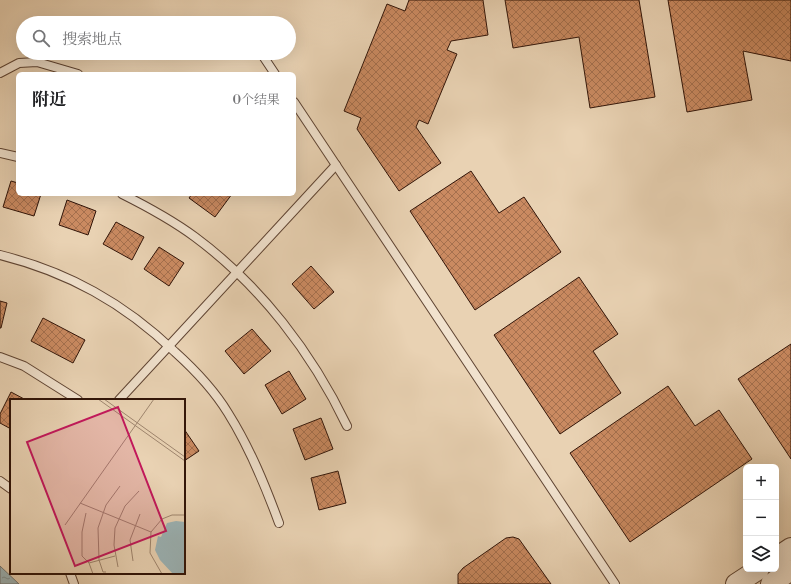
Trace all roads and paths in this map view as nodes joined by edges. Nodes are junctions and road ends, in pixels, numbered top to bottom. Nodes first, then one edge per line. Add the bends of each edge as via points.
1 (266, 60) edge
2 (71, 72) edge
3 (274, 72) edge
4 (0, 74) edge
5 (296, 105) edge
6 (0, 153) edge
7 (16, 157) edge
8 (336, 165) junction
9 (126, 196) edge
10 (0, 255) edge
11 (238, 273) junction
12 (170, 346) junction
13 (0, 357) edge
14 (76, 399) edge
15 (120, 399) edge
16 (347, 426) dead end
17 (0, 481) edge
18 (10, 488) edge
19 (278, 523) dead end
20 (791, 548) edge
21 (779, 556) edge
22 (791, 570) edge
23 (754, 572) edge
24 (70, 574) edge
25 (74, 584) edge
26 (615, 584) edge
27 (736, 584) edge
28 (771, 584) edge

1 - 3 lane
2 - 4 lane via 37,62 20,63
5 - 8 lane
6 - 7 lane
8 - 11 lane
8 - 26 lane
9 - 11 lane via 159,213 196,237
10 - 12 lane via 30,262 74,280 122,307
11 - 12 lane
11 - 16 lane via 271,308 302,347 330,390
12 - 15 lane
12 - 19 lane via 198,373 228,413 259,470
13 - 14 lane via 24,366
17 - 18 lane
20 - 21 street
22 - 28 street
23 - 27 street
24 - 25 lane

